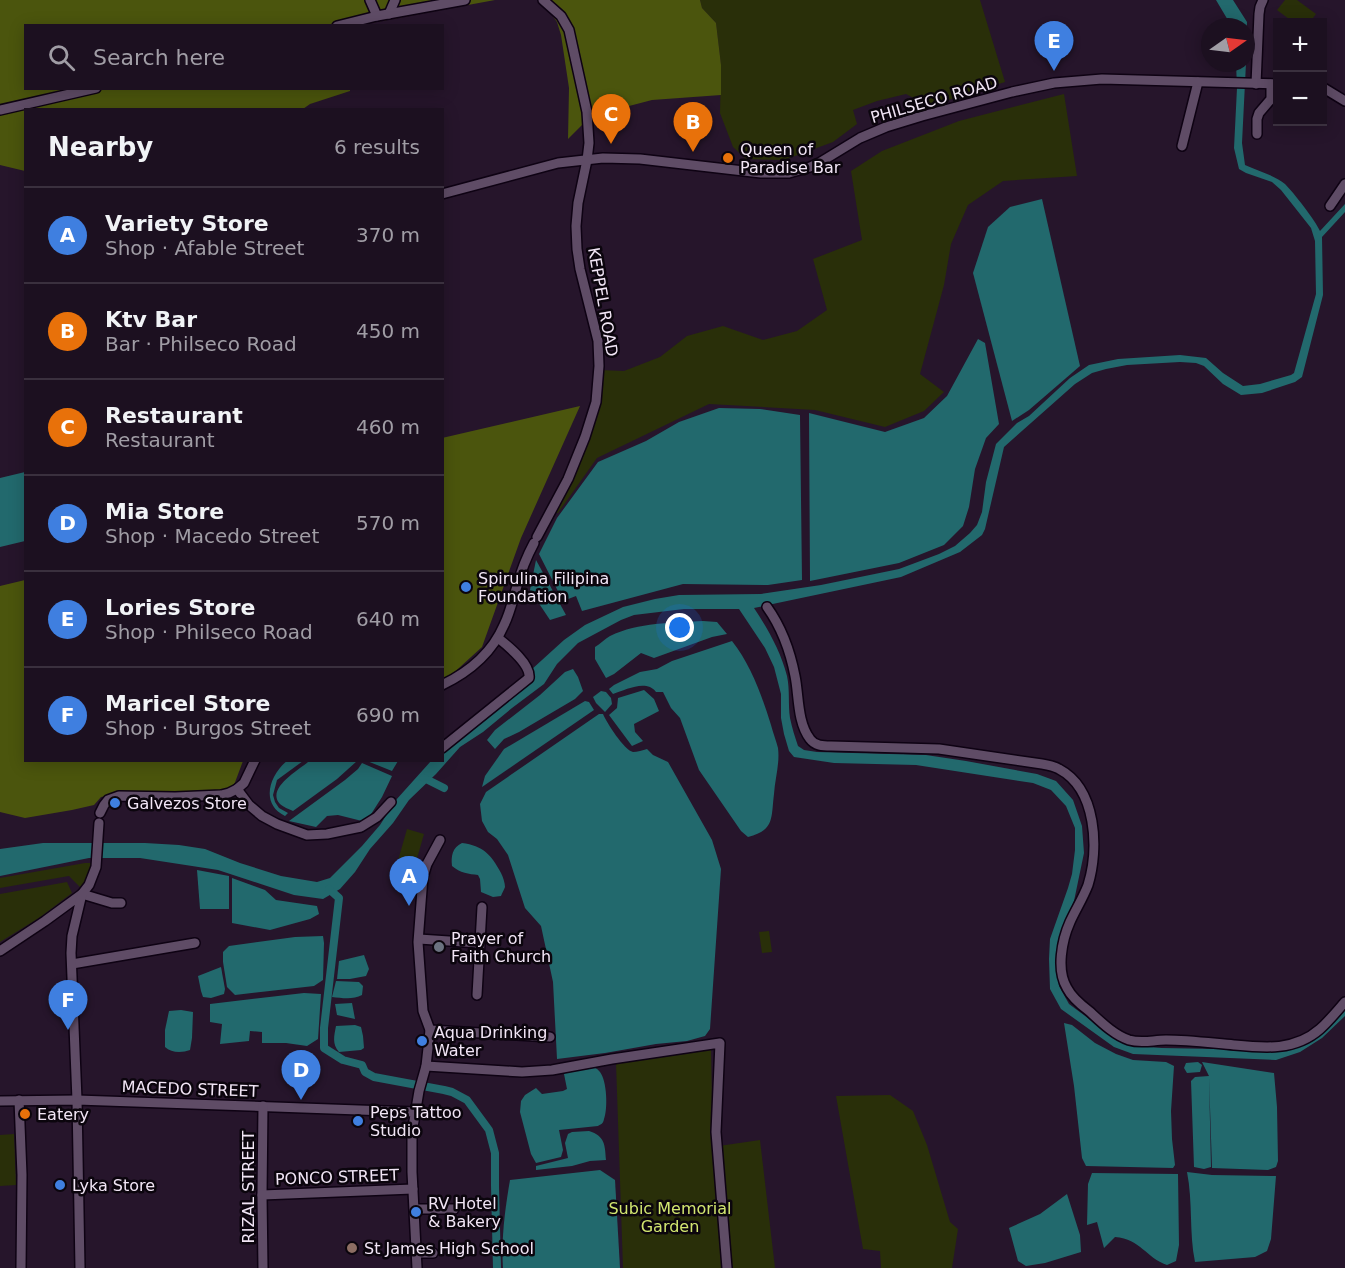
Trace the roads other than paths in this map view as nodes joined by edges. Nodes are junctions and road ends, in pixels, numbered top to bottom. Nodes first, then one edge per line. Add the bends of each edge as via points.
1 (369, 0) edge
2 (395, 0) edge
3 (465, 0) edge
4 (543, 0) edge
5 (1263, 0) edge
6 (389, 14) junction
7 (377, 16) junction
8 (345, 24) edge
9 (1198, 82) junction
10 (1254, 83) junction
11 (1273, 84) edge
12 (1273, 89) edge
13 (87, 90) edge
14 (1327, 90) edge
15 (1345, 101) edge
16 (0, 110) edge
17 (1257, 134) dead end
18 (1182, 146) dead end
19 (587, 160) junction
20 (1345, 184) edge
21 (444, 194) edge
22 (1330, 206) dead end
23 (767, 607) dead end
24 (498, 638) junction
25 (444, 684) edge
26 (444, 746) edge
27 (254, 762) edge
28 (237, 789) junction
29 (391, 802) dead end
30 (440, 840) dead end
31 (82, 894) junction
32 (122, 903) dead end
33 (482, 908) dead end
34 (419, 939) junction
35 (195, 943) dead end
36 (479, 943) junction
37 (0, 951) edge
38 (72, 964) junction
39 (477, 995) dead end
40 (1345, 1002) edge
41 (430, 1030) junction
42 (550, 1037) dead end
43 (426, 1066) junction
44 (20, 1100) junction
45 (77, 1100) junction
46 (0, 1101) edge
47 (263, 1106) junction
48 (415, 1112) junction
49 (413, 1189) junction
50 (262, 1195) junction
51 (415, 1209) junction
52 (454, 1209) dead end
53 (416, 1253) junction
54 (433, 1253) dead end
55 (21, 1268) edge
56 (80, 1268) edge
57 (263, 1268) edge
58 (417, 1268) edge
59 (727, 1268) edge

1 - 7 street
2 - 6 street
3 - 6 street
4 - 19 street, KEPPEL ROAD via 564,20 571,35 589,125
5 - 10 street
6 - 7 street
7 - 8 street
9 - 10 street, PHILSECO ROAD
9 - 18 street
9 - 19 street, PHILSECO ROAD via 1085,80 1032,87 886,127 819,163 789,172 761,173 629,158
10 - 11 street, PHILSECO ROAD
12 - 17 street via 1271,99 1259,113
13 - 16 street
14 - 15 street
19 - 21 street, PHILSECO ROAD via 558,163
19 - 24 street, KEPPEL ROAD via 576,226 582,277 598,341 596,402 577,458 535,540
20 - 22 street
23 - 40 street via 784,637 804,728 815,744 939,748 1042,764 1063,771 1080,788 1091,817 1092,862 1087,887 1065,938 1062,976 1077,1001 1119,1036 1142,1043 1174,1040 1281,1047 1316,1032
24 - 25 street, KEPPEL ROAD via 483,657
24 - 26 street via 514,652 530,676
27 - 28 street
28 - 29 street via 262,816 308,835 361,827
28 - 31 street via 221,795 115,797 106,802 99,818 94,871
30 - 34 street via 423,877
31 - 32 street
31 - 37 street
31 - 38 street via 72,936
33 - 36 street
34 - 36 street
34 - 41 street via 423,1011
35 - 38 street
36 - 39 street
38 - 45 street
41 - 42 street
41 - 43 street
43 - 48 street
43 - 59 street via 552,1070 720,1043 716,1132
44 - 45 street, MACEDO STREET
44 - 46 street, MACEDO STREET
44 - 55 street
45 - 47 street, MACEDO STREET
45 - 56 street
47 - 48 street, MACEDO STREET
47 - 50 street, RIZAL STREET
48 - 49 street
49 - 50 street, PONCO STREET
49 - 51 street
50 - 57 street, RIZAL STREET
51 - 52 street
51 - 53 street
53 - 54 street
53 - 58 street

